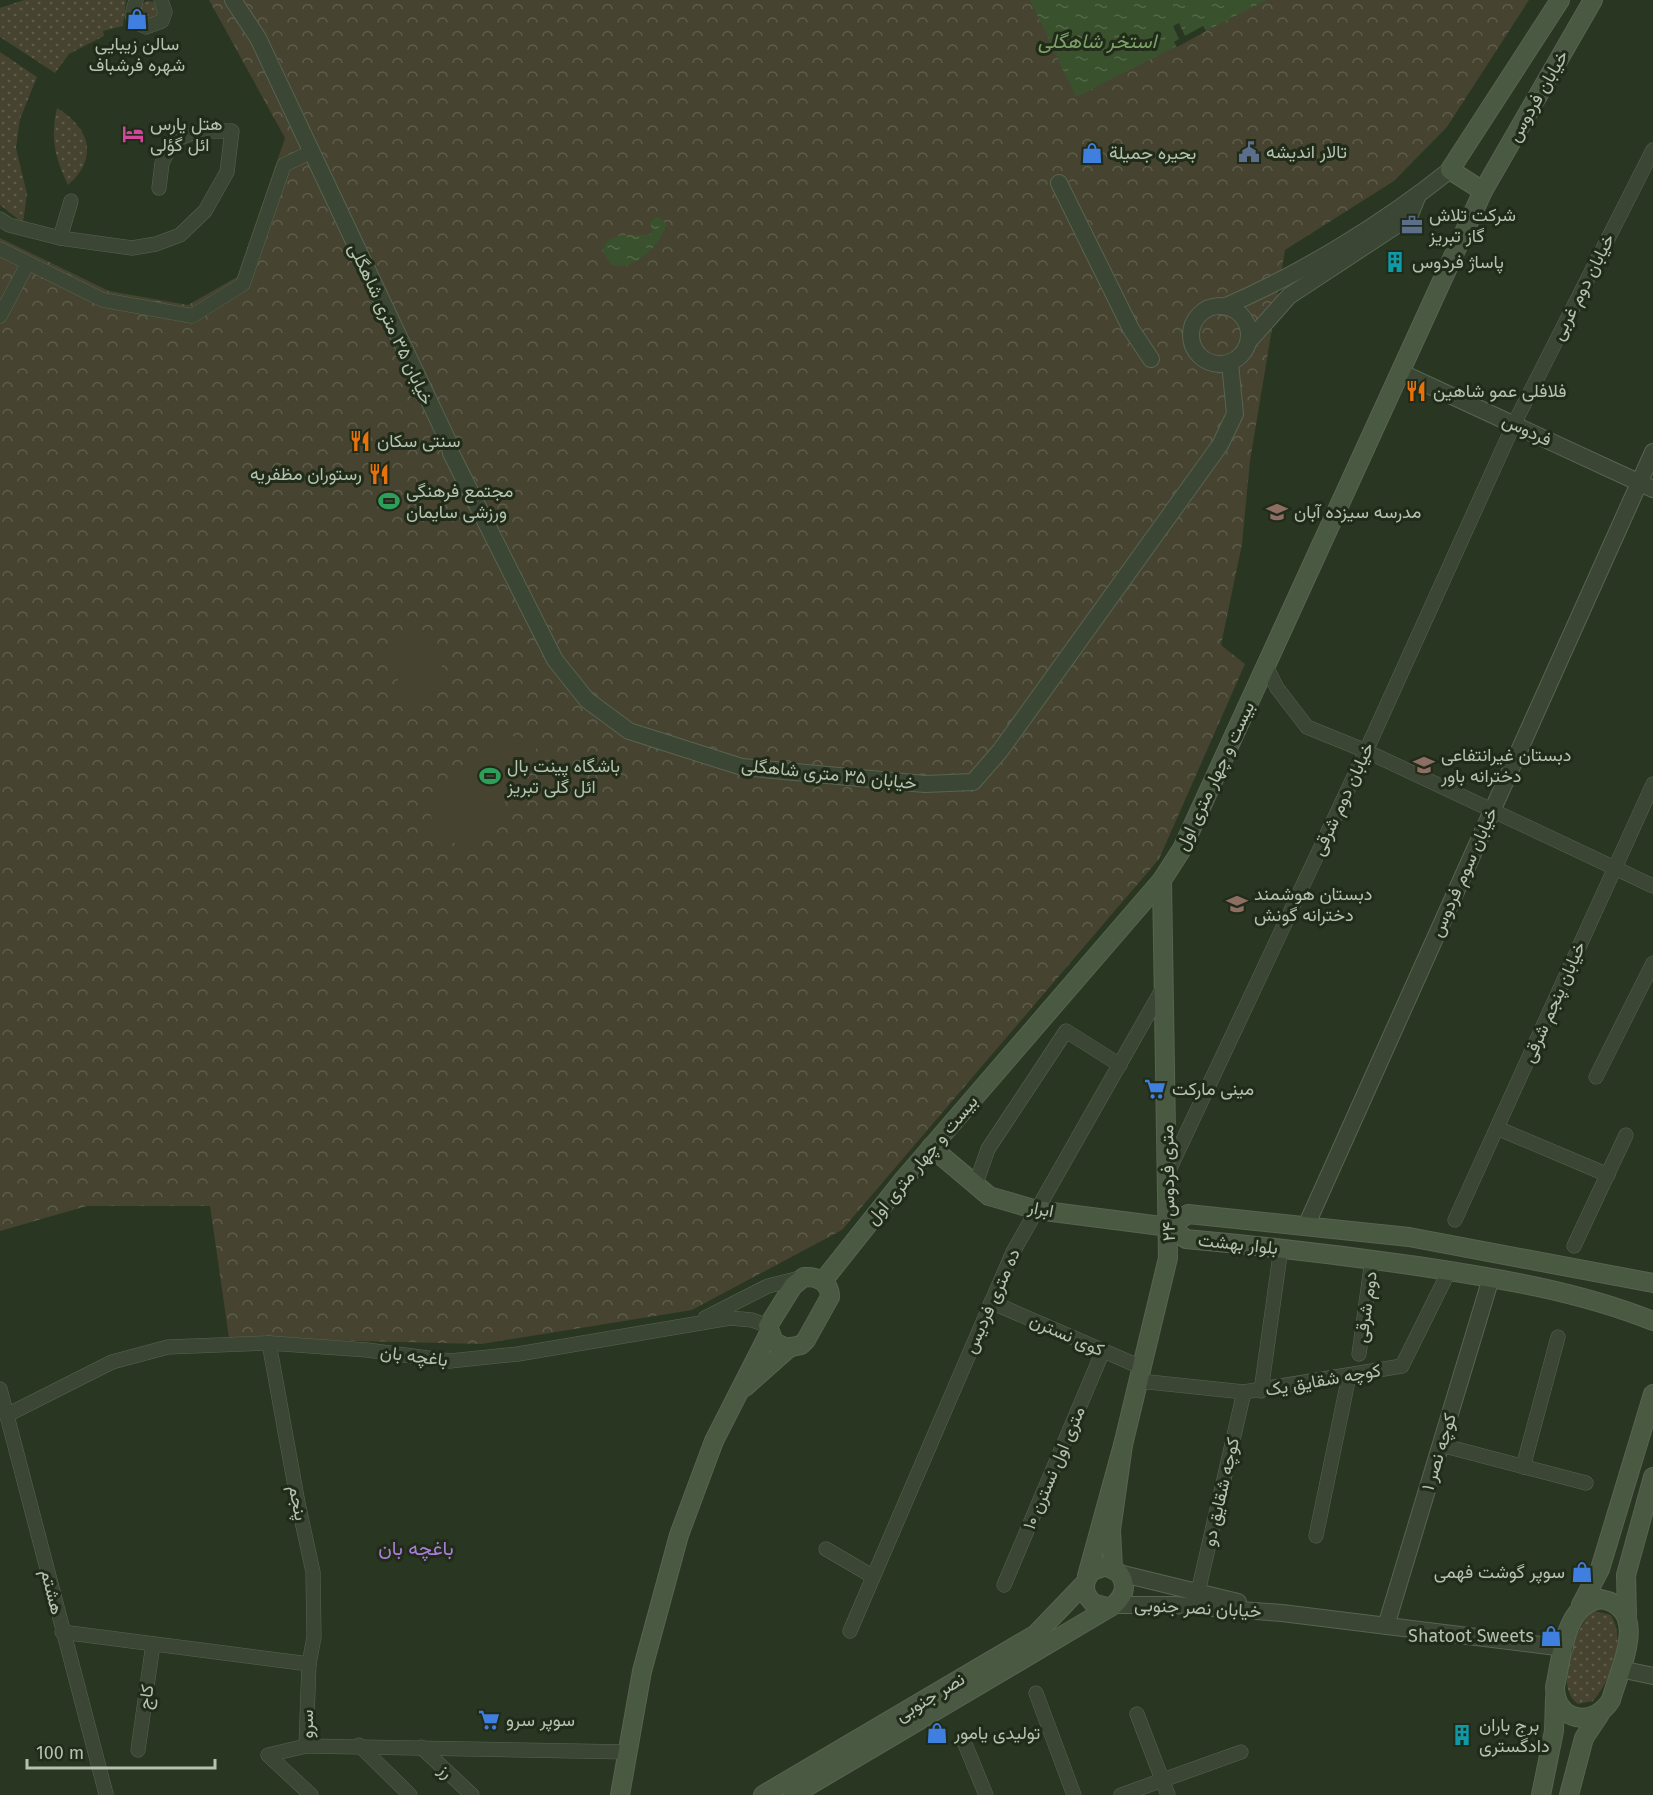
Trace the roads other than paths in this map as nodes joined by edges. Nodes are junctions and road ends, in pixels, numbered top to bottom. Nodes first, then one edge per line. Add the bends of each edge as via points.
1 (135, 0) edge
2 (161, 0) edge
3 (233, 0) edge
4 (1560, 0) edge
5 (1593, 0) edge
6 (1653, 150) edge
7 (311, 152) junction
8 (1450, 170) junction
9 (1059, 183) dead end
10 (159, 188) dead end
11 (1483, 191) junction
12 (1418, 195) junction
13 (71, 201) dead end
14 (0, 219) edge
15 (60, 238) junction
16 (0, 249) edge
17 (28, 263) junction
18 (1226, 306) junction
19 (0, 316) edge
20 (1249, 341) junction
21 (1151, 359) dead end
22 (1230, 363) junction
23 (1400, 372) junction
24 (1514, 423) junction
25 (1653, 452) edge
26 (1646, 486) edge
27 (1266, 666) junction
28 (1366, 751) junction
29 (1653, 784) edge
30 (1492, 809) junction
31 (1615, 867) junction
32 (1162, 880) junction
33 (1653, 886) edge
34 (1653, 963) edge
35 (1164, 986) junction
36 (1120, 1065) junction
37 (1596, 1077) dead end
38 (1497, 1128) junction
39 (1626, 1136) dead end
40 (931, 1147) junction
41 (1168, 1172) junction
42 (1608, 1175) junction
43 (975, 1186) junction
44 (1037, 1210) junction
45 (1455, 1220) dead end
46 (1306, 1226) junction
47 (1169, 1227) junction
48 (1574, 1246) dead end
49 (1281, 1248) junction
50 (1372, 1260) junction
51 (1449, 1271) junction
52 (804, 1277) junction
53 (1491, 1278) junction
54 (823, 1281) junction
55 (1653, 1282) edge
56 (991, 1302) junction
57 (1652, 1320) edge
58 (693, 1324) junction
59 (769, 1330) junction
60 (1558, 1337) dead end
61 (269, 1343) junction
62 (790, 1347) junction
63 (1103, 1351) junction
64 (1359, 1354) dead end
65 (1141, 1374) junction
66 (1349, 1376) junction
67 (0, 1389) edge
68 (1261, 1391) junction
69 (1244, 1392) junction
70 (737, 1394) junction
71 (1653, 1394) edge
72 (7, 1415) junction
73 (1123, 1445) junction
74 (1441, 1445) junction
75 (1523, 1467) junction
76 (1653, 1477) edge
77 (1586, 1483) dead end
78 (1316, 1536) dead end
79 (826, 1549) dead end
80 (1116, 1571) junction
81 (872, 1576) junction
82 (1086, 1580) junction
83 (1004, 1585) dead end
84 (1198, 1592) junction
85 (1581, 1605) junction
86 (1110, 1606) junction
87 (1282, 1613) junction
88 (1627, 1615) junction
89 (1386, 1626) junction
90 (850, 1631) dead end
91 (62, 1632) junction
92 (153, 1644) junction
93 (1565, 1648) junction
94 (309, 1664) junction
95 (1620, 1669) junction
96 (1653, 1676) edge
97 (1036, 1693) dead end
98 (1555, 1698) junction
99 (1137, 1713) dead end
100 (1600, 1714) junction
101 (965, 1744) dead end
102 (359, 1745) junction
103 (306, 1746) junction
104 (421, 1747) junction
105 (138, 1750) dead end
106 (629, 1752) junction
107 (1241, 1752) dead end
108 (1162, 1780) junction
109 (106, 1794) edge
110 (311, 1795) edge
111 (410, 1795) edge
112 (472, 1795) edge
113 (620, 1795) edge
114 (630, 1795) edge
115 (763, 1795) edge
116 (793, 1795) edge
117 (986, 1795) edge
118 (1074, 1795) edge
119 (1121, 1795) edge
120 (1168, 1795) edge
121 (1540, 1795) edge
122 (1569, 1795) edge

1 - 2 street via 132,15 146,27 162,21 165,12
3 - 7 street, خیابان ۳۵ متری شاهگلی via 258,38
4 - 8 main road, خیابان فردوس
5 - 11 main road, خیابان فردوس
6 - 24 street, خیابان دوم غربی
7 - 17 street via 285,165 243,285 192,316 104,300
7 - 22 street, خیابان ۳۵ متری شاهگلی via 451,453 555,660 587,700 628,731 742,767 925,784 973,782 1000,751 1220,445 1235,414
8 - 11 main road
8 - 12 street
9 - 21 street via 1131,329
10 - 15 street via 162,163 173,141 197,131 232,130 226,172 205,211 180,235 132,248
11 - 23 main road, بیست و چهار متری اول
12 - 18 street via 1275,285
12 - 20 street via 1409,217 1289,296
13 - 15 street
14 - 15 street via 9,225
16 - 17 street
17 - 19 street
18 - 20 street via 1247,323
18 - 22 street via 1201,313 1191,337 1204,359
20 - 22 street
23 - 24 street, فردوس
23 - 27 main road, بیست و چهار متری اول
24 - 26 street, فردوس
24 - 28 street, خیابان دوم شرقی
25 - 26 street, خیابان سوم فردوس
26 - 30 street, خیابان سوم فردوس
27 - 28 street via 1277,688 1307,727
27 - 32 main road, بیست و چهار متری اول via 1182,849
28 - 30 street
28 - 41 street, خیابان دوم شرقی
29 - 31 street, خیابان پنجم شرقی
30 - 31 street
30 - 46 street, خیابان سوم فردوس
31 - 33 street
31 - 38 street, خیابان پنجم شرقی
32 - 35 main road, ۲۴ متری فردوس
32 - 40 main road, بیست و چهار متری اول
34 - 37 street
35 - 36 street, ده متری فردیس
35 - 41 main road, ۲۴ متری فردوس
36 - 43 street via 1066,1031 988,1149
36 - 44 street, ده متری فردیس
38 - 42 street
38 - 45 street, خیابان پنجم شرقی
39 - 42 street
40 - 43 main road, ابرار
40 - 54 main road, بیست و چهار متری اول
41 - 47 main road, ۲۴ متری فردوس
42 - 48 street
43 - 44 main road, ابرار via 989,1196
44 - 47 main road, ابرار
44 - 56 street, ده متری فردیس
46 - 47 main road, بلوار بهشت via 1188,1214
46 - 55 main road, بلوار بهشت via 1408,1238
47 - 49 main road, بلوار بهشت via 1186,1239
47 - 65 main road, ۲۴ متری فردوس via 1168,1258
49 - 50 main road, بلوار بهشت
49 - 68 street
50 - 51 main road, بلوار بهشت
50 - 64 street, دوم شرقی
51 - 53 main road, بلوار بهشت
51 - 66 street, کوچه شقایق یک via 1402,1366
52 - 54 main road
52 - 58 street via 768,1286
52 - 59 main road via 792,1286
53 - 57 main road, بلوار بهشت via 1587,1299
53 - 74 street, کوچه نصر ۱
54 - 62 main road via 830,1291 828,1304 806,1340
56 - 63 street, کوی نسترن
56 - 81 street, ده متری فردیس
58 - 59 street, باغچه بان via 730,1318 752,1320
58 - 61 street, باغچه بان via 518,1354 450,1361
59 - 62 main road via 780,1346
59 - 70 main road
60 - 75 street
61 - 72 street, باغچه بان via 168,1347 112,1362
61 - 94 street, پنجم via 313,1572 314,1637
62 - 70 main road
63 - 65 street, کوی نسترن
63 - 83 street, ۱۰ متری اول نسترن
65 - 69 street, کوچه شقایق یک
65 - 73 main road, ۲۴ متری فردوس
66 - 68 street, کوچه شقایق یک
66 - 78 street
67 - 72 street, هشتم
68 - 69 street, کوچه شقایق یک
69 - 84 street, کوچه شقایق دو
70 - 106 main road via 714,1441 679,1535 642,1671
71 - 85 main road via 1600,1569
72 - 91 street, هشتم
73 - 80 main road, ۲۴ متری فردوس via 1112,1530
73 - 82 main road, ۲۴ متری فردوس
74 - 75 street
74 - 89 street, کوچه نصر ۱
75 - 77 street
76 - 88 main road via 1626,1575
79 - 81 street
80 - 82 main road via 1099,1567
80 - 84 street, خیابان نصر جنوبی
80 - 86 main road via 1125,1586 1123,1594
81 - 90 street, ده متری فردیس
82 - 86 main road via 1088,1598 1099,1606
82 - 115 main road, نصر جنوبی via 1036,1634
84 - 87 street, خیابان نصر جنوبی
85 - 88 main road via 1590,1600 1611,1601
85 - 93 main road
86 - 87 street, خیابان نصر جنوبی via 1174,1605
86 - 116 main road, نصر جنوبی
87 - 89 street, خیابان نصر جنوبی
88 - 95 main road via 1630,1634
89 - 93 street, خیابان نصر جنوبی
91 - 92 street
91 - 109 street, هشتم
92 - 94 street
92 - 105 street, کاج
93 - 98 main road
94 - 103 street, سرو
95 - 96 street
95 - 100 main road via 1611,1700
97 - 118 street
98 - 100 main road via 1568,1714
98 - 121 main road via 1554,1731
99 - 108 street
100 - 122 main road via 1584,1738
101 - 117 street
102 - 103 street, سرو
102 - 104 street, سرو
102 - 111 street
103 - 110 street via 268,1755
104 - 106 street, سرو
104 - 112 street, رز
106 - 113 main road
106 - 114 main road
107 - 108 street
108 - 119 street
108 - 120 street

